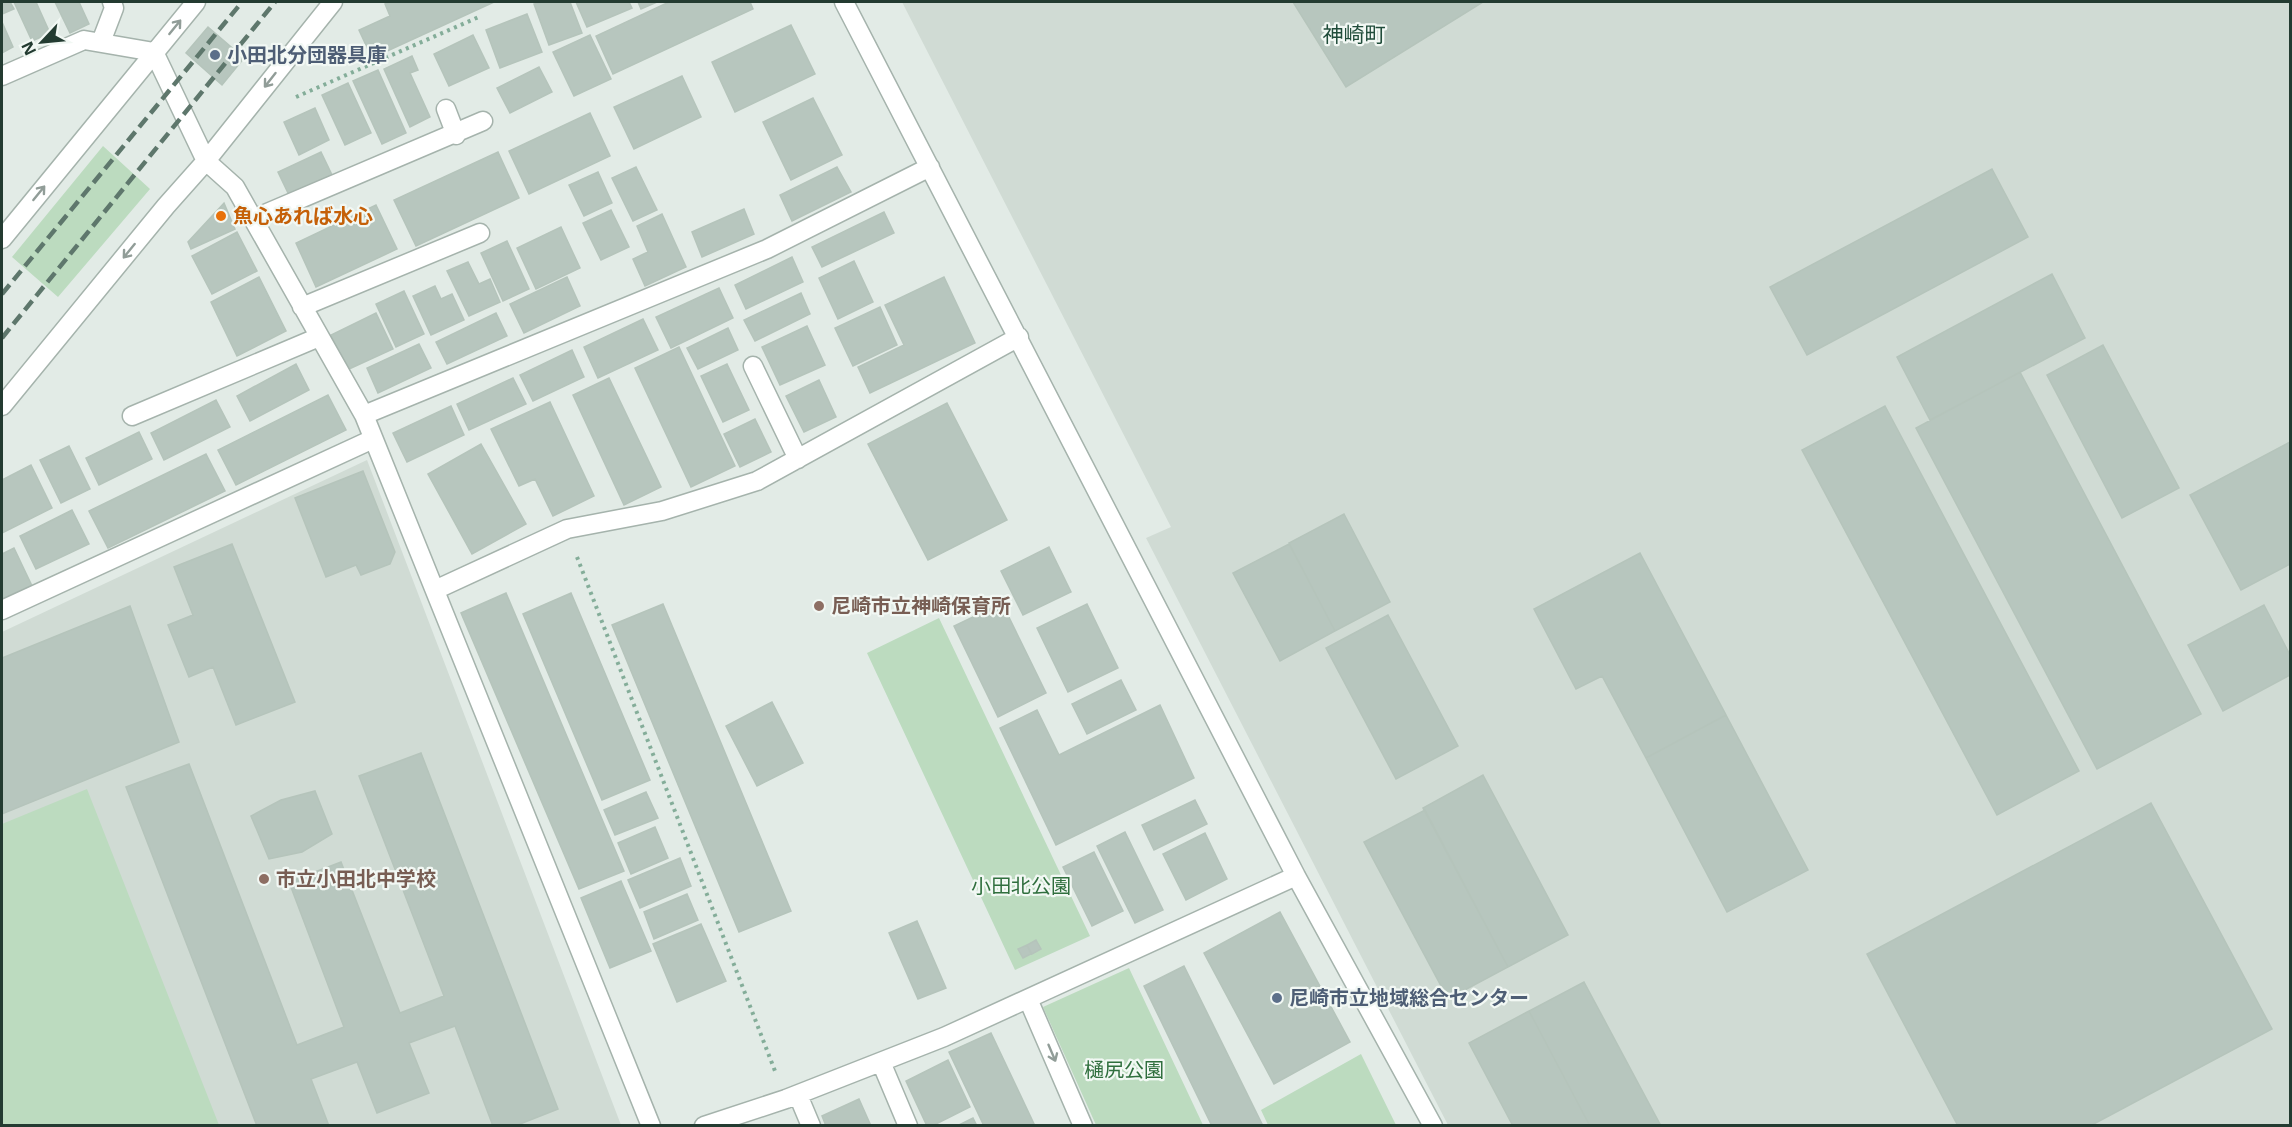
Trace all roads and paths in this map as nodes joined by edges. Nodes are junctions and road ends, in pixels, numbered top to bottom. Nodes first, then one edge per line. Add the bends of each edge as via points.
1 (112, 2) edge
2 (196, 2) edge
3 (333, 2) edge
4 (844, 2) edge
5 (481, 16) dead end
6 (101, 42) junction
7 (154, 52) junction
8 (2, 76) edge
9 (292, 98) dead end
10 (446, 109) dead end
11 (483, 121) dead end
12 (456, 135) junction
13 (206, 161) junction
14 (930, 167) junction
15 (253, 219) junction
16 (480, 232) dead end
17 (2, 238) edge
18 (303, 306) junction
19 (320, 337) junction
20 (1019, 338) junction
21 (753, 366) dead end
22 (2, 406) edge
23 (364, 415) junction
24 (132, 416) dead end
25 (374, 439) junction
26 (798, 459) junction
27 (567, 529) junction
28 (435, 590) junction
29 (2, 610) edge
30 (1296, 876) junction
31 (1028, 999) junction
32 (881, 1062) junction
33 (792, 1097) junction
34 (651, 1125) edge
35 (704, 1125) edge
36 (811, 1125) edge
37 (908, 1125) edge
38 (1083, 1125) edge
39 (1433, 1125) edge

1 - 6 street via 114,8
7 -> 2 street
3 -> 13 street
4 - 14 street
5 - 9 path
6 - 7 street
6 - 8 street via 84,40
7 - 13 street
17 -> 7 street
10 - 12 street
11 - 12 street
12 - 15 street
13 - 15 street via 235,187
13 -> 22 street
14 - 20 street
14 - 23 street via 767,249
15 - 18 street
16 - 18 street
18 - 19 street
19 - 23 street
19 - 24 street
20 - 26 street
20 - 30 street
21 - 26 street
23 - 25 street
25 - 28 street
25 - 29 street
26 - 27 street via 757,481 663,511
27 - 28 street
27 - 33 path
28 - 34 street
30 - 31 street
30 - 39 street
31 - 32 street
31 -> 38 street
32 - 33 street
32 - 37 street
33 - 35 street
33 - 36 street

